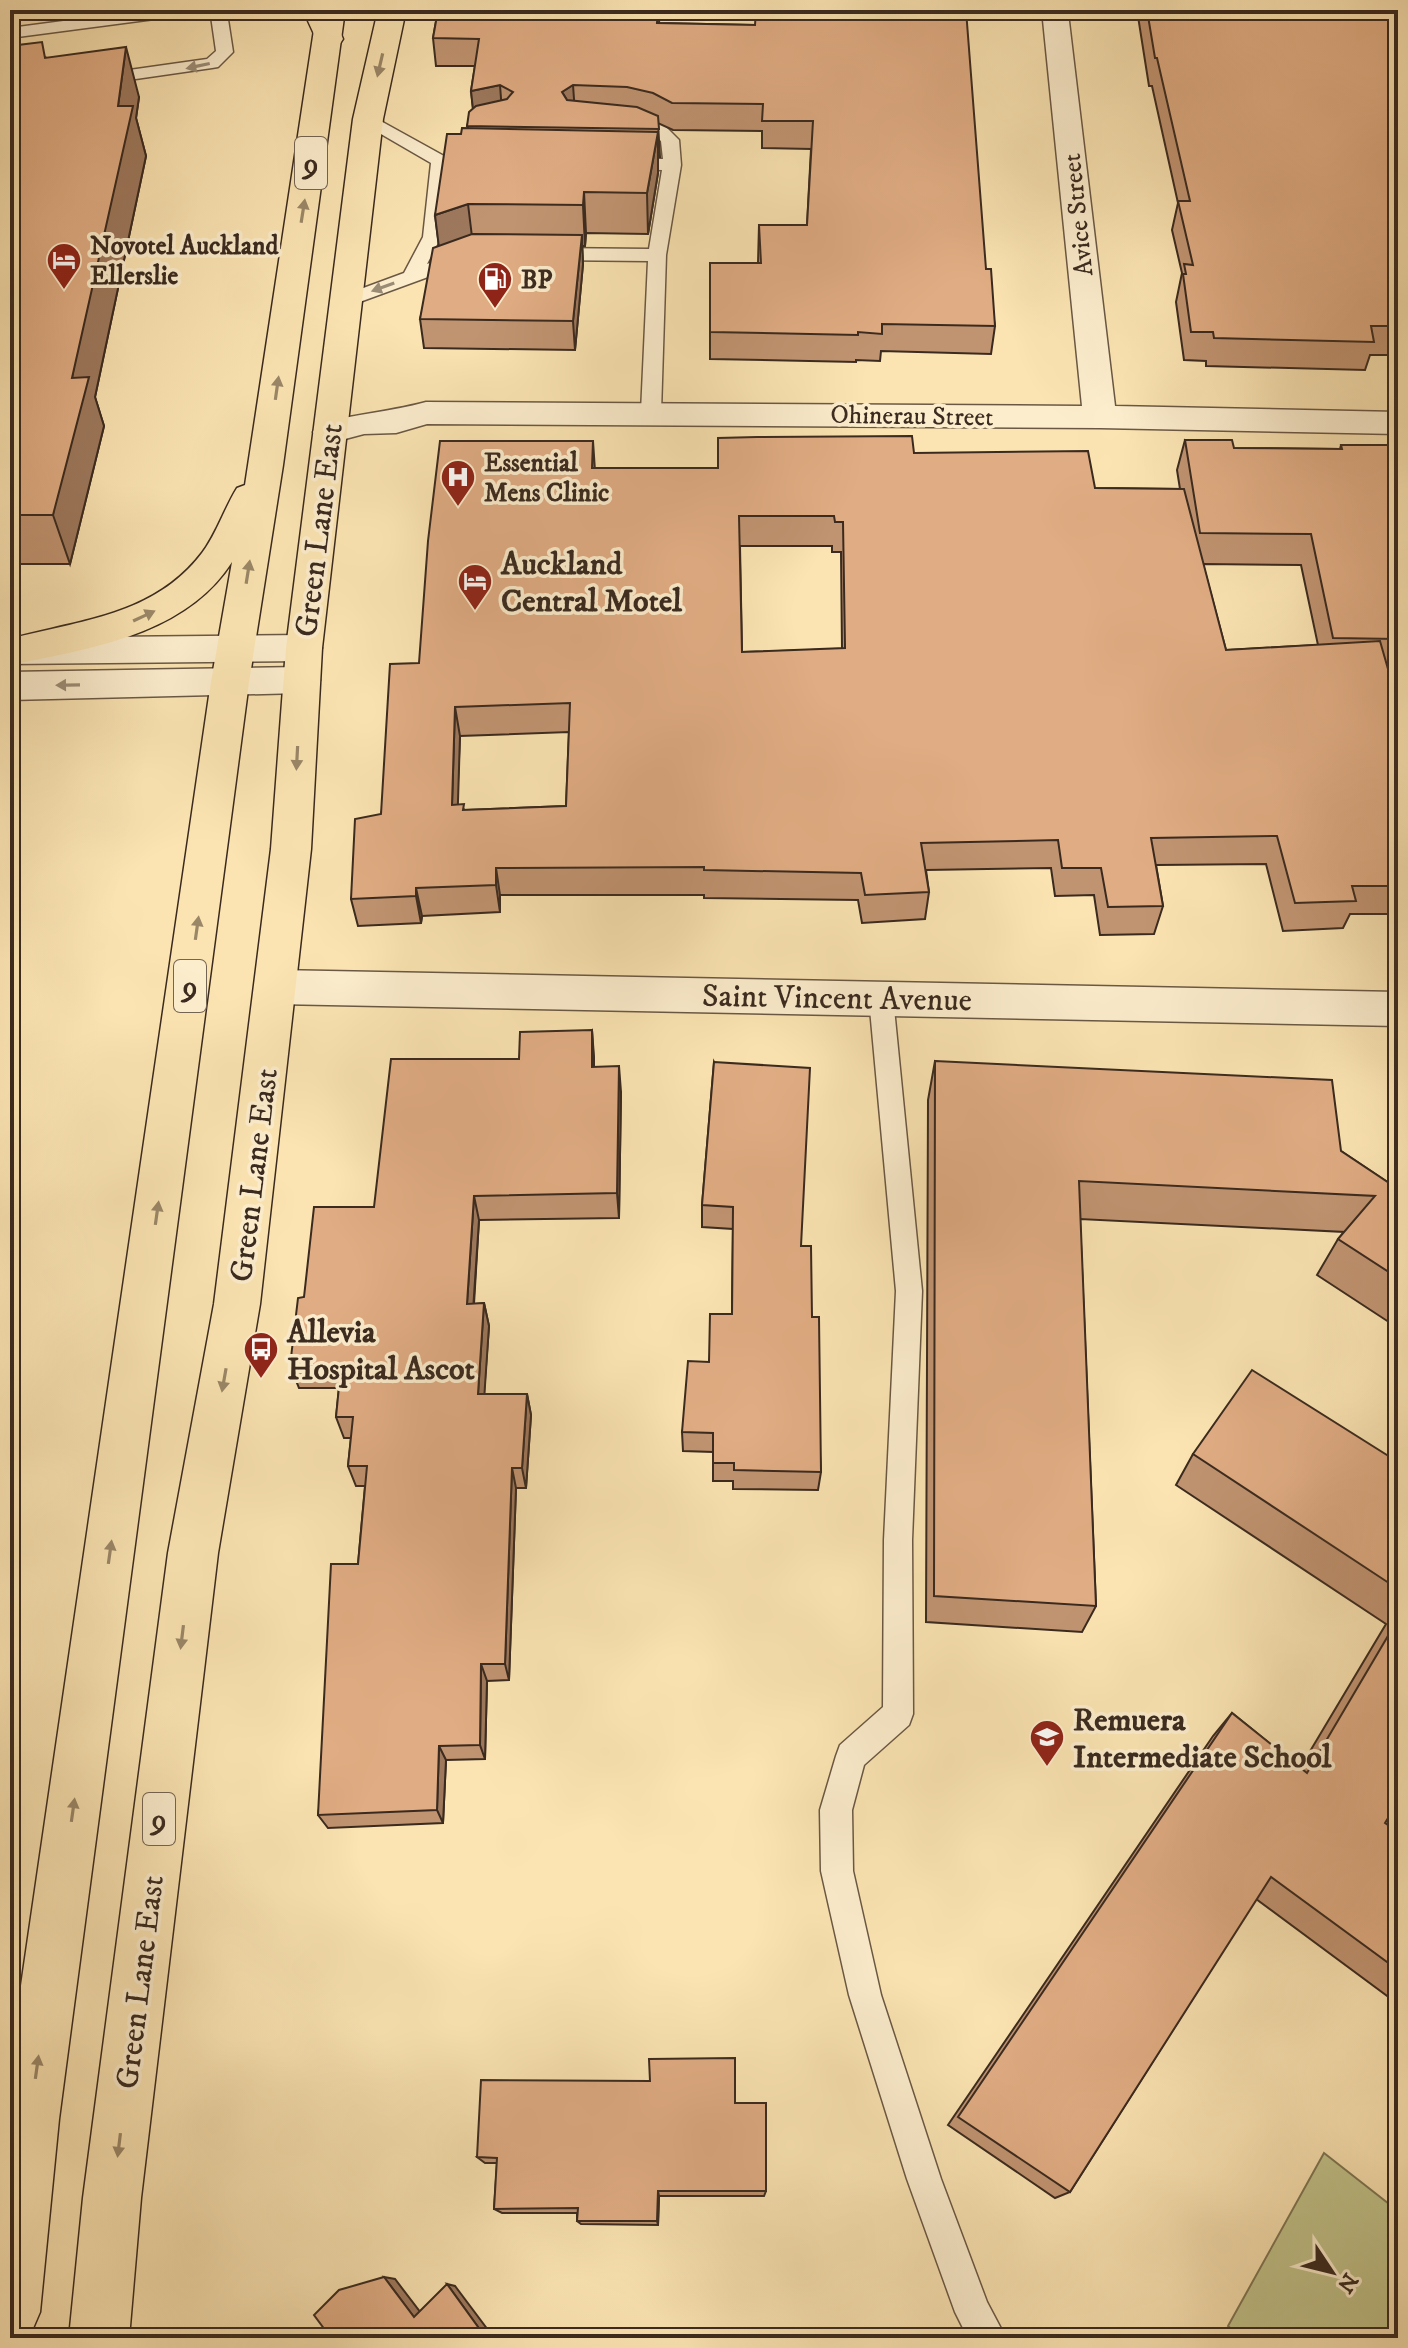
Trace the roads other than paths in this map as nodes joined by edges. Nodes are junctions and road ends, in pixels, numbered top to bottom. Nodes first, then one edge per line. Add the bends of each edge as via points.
1 (185, 10) edge
2 (212, 10) edge
3 (317, 10) edge
4 (392, 10) edge
5 (1054, 13) dead end
6 (330, 24) edge
7 (10, 33) edge
8 (79, 82) edge
9 (368, 119) junction
10 (606, 121) edge
11 (452, 157) junction
12 (489, 162) edge
13 (596, 164) edge
14 (672, 165) junction
15 (480, 254) edge
16 (534, 254) edge
17 (657, 255) junction
18 (412, 276) junction
19 (346, 301) junction
20 (334, 397) junction
21 (651, 412) junction
22 (426, 413) junction
23 (1100, 417) junction
24 (1398, 423) edge
25 (330, 432) junction
26 (266, 465) junction
27 (12, 662) edge
28 (302, 664) junction
29 (232, 665) junction
30 (276, 987) junction
31 (881, 998) junction
32 (1398, 1009) edge
33 (20, 2132) edge
34 (10, 2312) edge
35 (99, 2338) edge
36 (988, 2338) edge

1 - 7 lane
2 -> 8 lane via 219,13 225,52 212,63
3 - 6 main road
4 -> 9 main road, Green Lane East / 9
5 - 23 street, Avice Street
26 -> 6 main road, Green Lane East / 9
9 - 11 lane
9 - 19 main road, Green Lane East / 9
10 - 14 lane via 657,128 670,140
11 - 12 lane
11 - 18 lane via 432,237
13 - 14 lane
14 - 17 lane
15 - 18 lane
16 - 17 lane
17 - 21 lane
18 -> 19 lane
19 - 20 main road, Green Lane East / 9
20 - 22 street, Ohinerau Street via 402,400
20 - 25 main road, Green Lane East / 9
21 - 22 street, Ohinerau Street
21 - 23 street, Ohinerau Street
22 - 25 street, Ohinerau Street
23 - 24 street, Ohinerau Street
25 - 28 main road, Green Lane East / 9
27 -> 26 main road via 147,617 181,594 213,562
29 -> 26 main road, Green Lane East / 9
27 - 29 street
28 - 29 street
28 -> 30 main road, Green Lane East / 9
33 -> 29 main road, Green Lane East / 9
30 - 31 street, Saint Vincent Avenue
30 -> 35 main road, Green Lane East / 9 via 237,1304 193,1553
31 - 32 street, Saint Vincent Avenue
31 - 36 lane via 909,1291 898,1540 898,1714 851,1756 836,1810 837,1871 865,1995 919,2165 973,2312
33 - 34 main road, Green Lane East / 9

